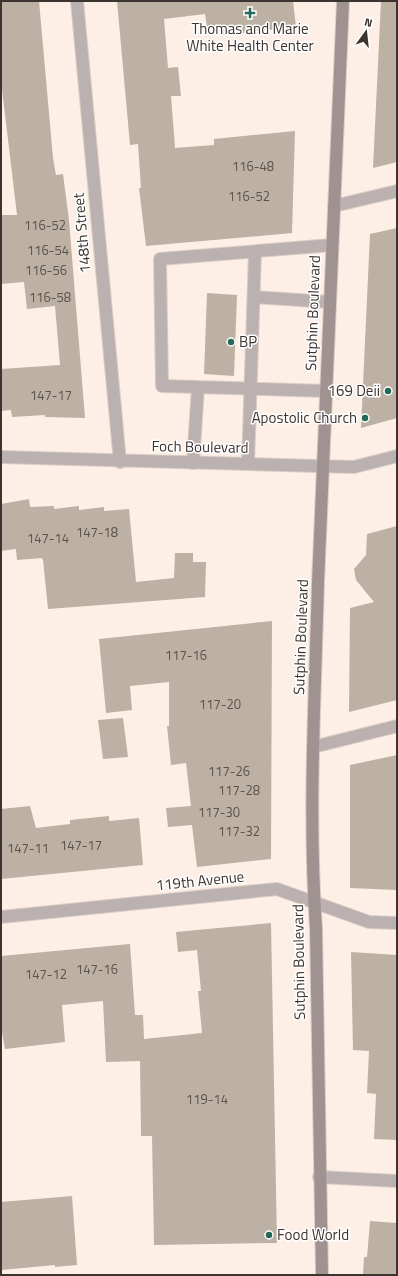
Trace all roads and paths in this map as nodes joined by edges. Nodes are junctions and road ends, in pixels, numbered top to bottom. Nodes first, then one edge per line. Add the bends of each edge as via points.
1 (77, 1) edge
2 (343, 1) edge
3 (397, 191) edge
4 (334, 206) junction
5 (332, 245) junction
6 (255, 252) junction
7 (254, 297) junction
8 (329, 302) junction
9 (198, 387) junction
10 (250, 389) junction
11 (326, 391) junction
12 (397, 456) edge
13 (1, 457) edge
14 (120, 462) junction
15 (193, 463) junction
16 (248, 464) junction
17 (322, 465) junction
18 (397, 726) edge
19 (313, 747) junction
20 (314, 902) junction
21 (1, 917) edge
22 (397, 924) edge
23 (320, 1177) junction
24 (397, 1181) edge
25 (322, 1275) edge

1 - 14 street, 148th Street
2 - 4 main road, Sutphin Boulevard
3 - 4 street
4 - 5 main road, Sutphin Boulevard
5 - 6 street
5 - 8 main road, Sutphin Boulevard
6 - 7 street
6 - 9 street via 160,259 162,386
7 - 8 street
7 - 10 street
8 - 11 main road, Sutphin Boulevard
9 - 10 street
9 - 15 street
10 - 11 street
10 - 16 street
11 - 17 main road, Sutphin Boulevard
12 - 17 street, Foch Boulevard via 354,467
13 - 14 street, Foch Boulevard
14 - 15 street, Foch Boulevard
15 - 16 street, Foch Boulevard
16 - 17 street, Foch Boulevard
17 - 19 main road, Sutphin Boulevard
18 - 19 street
19 - 20 main road, Sutphin Boulevard
20 - 21 street, 119th Avenue via 277,889
20 - 22 street, 119th Avenue via 369,922
20 - 23 main road, Sutphin Boulevard
23 - 24 street
23 - 25 main road, Sutphin Boulevard

